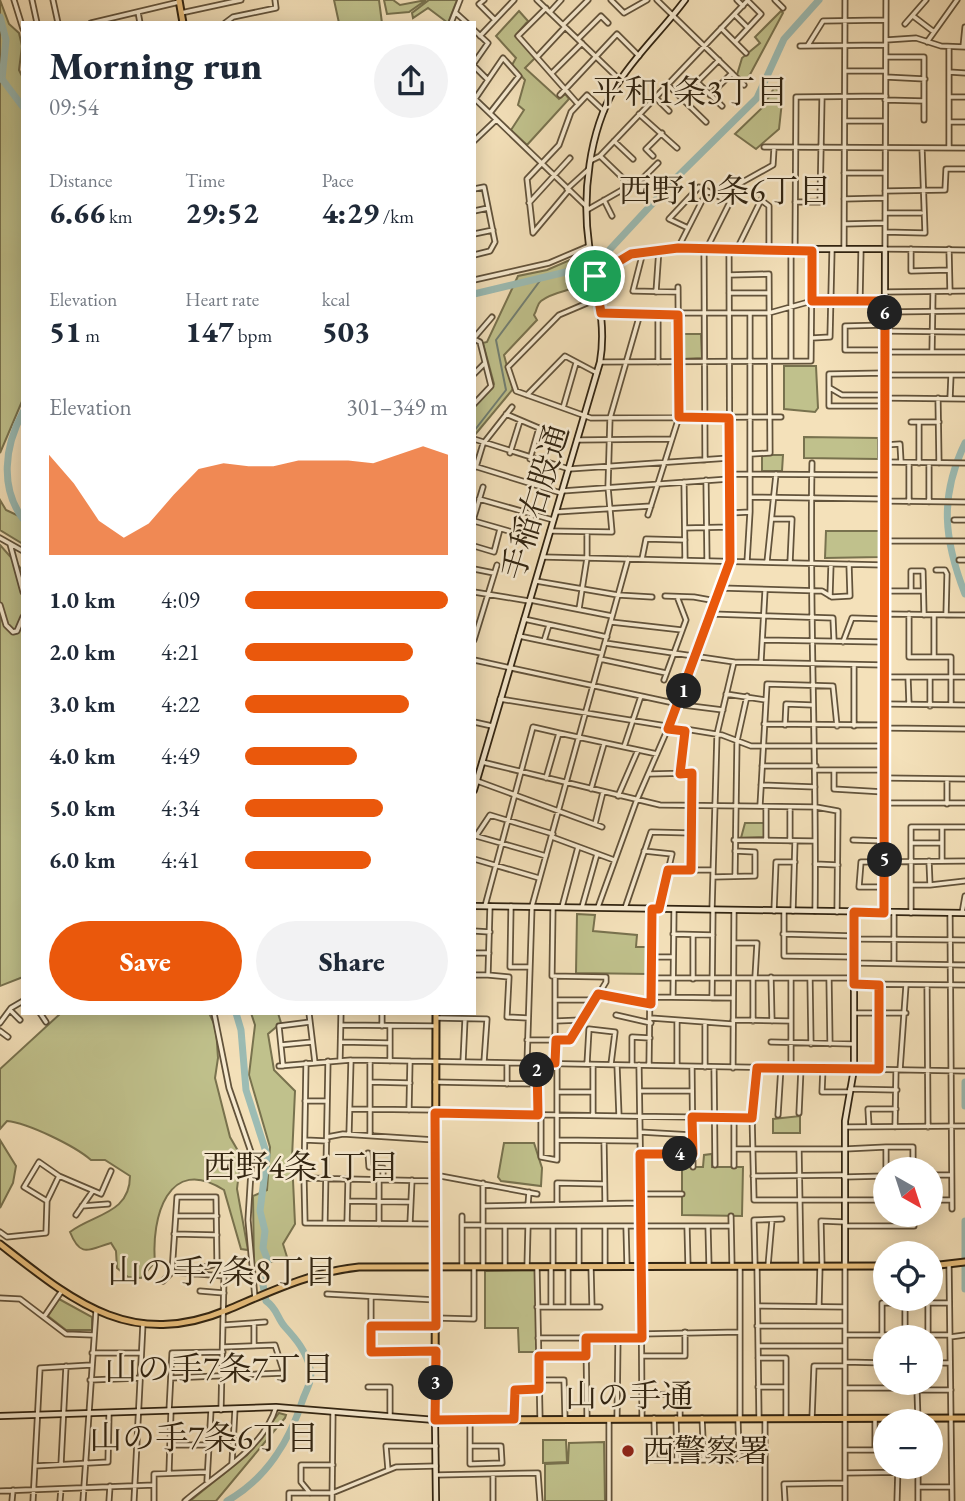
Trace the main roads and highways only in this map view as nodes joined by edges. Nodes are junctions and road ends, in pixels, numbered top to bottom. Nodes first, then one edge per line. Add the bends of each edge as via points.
1 (179, 1) edge
2 (183, 21) edge
3 (436, 1016) edge
4 (0, 1244) edge
5 (962, 1262) edge
6 (943, 1265) edge
7 (873, 1266) edge
8 (435, 1267) junction
9 (873, 1418) edge
10 (943, 1418) edge
11 (965, 1418) edge

1 - 2 main road
3 - 8 main road
4 - 8 main road via 61,1292 96,1311 143,1323 186,1323 322,1272
5 - 6 main road
7 - 8 main road
8 - 9 main road, 山の手通 via 435,1420
10 - 11 main road, 山の手通

